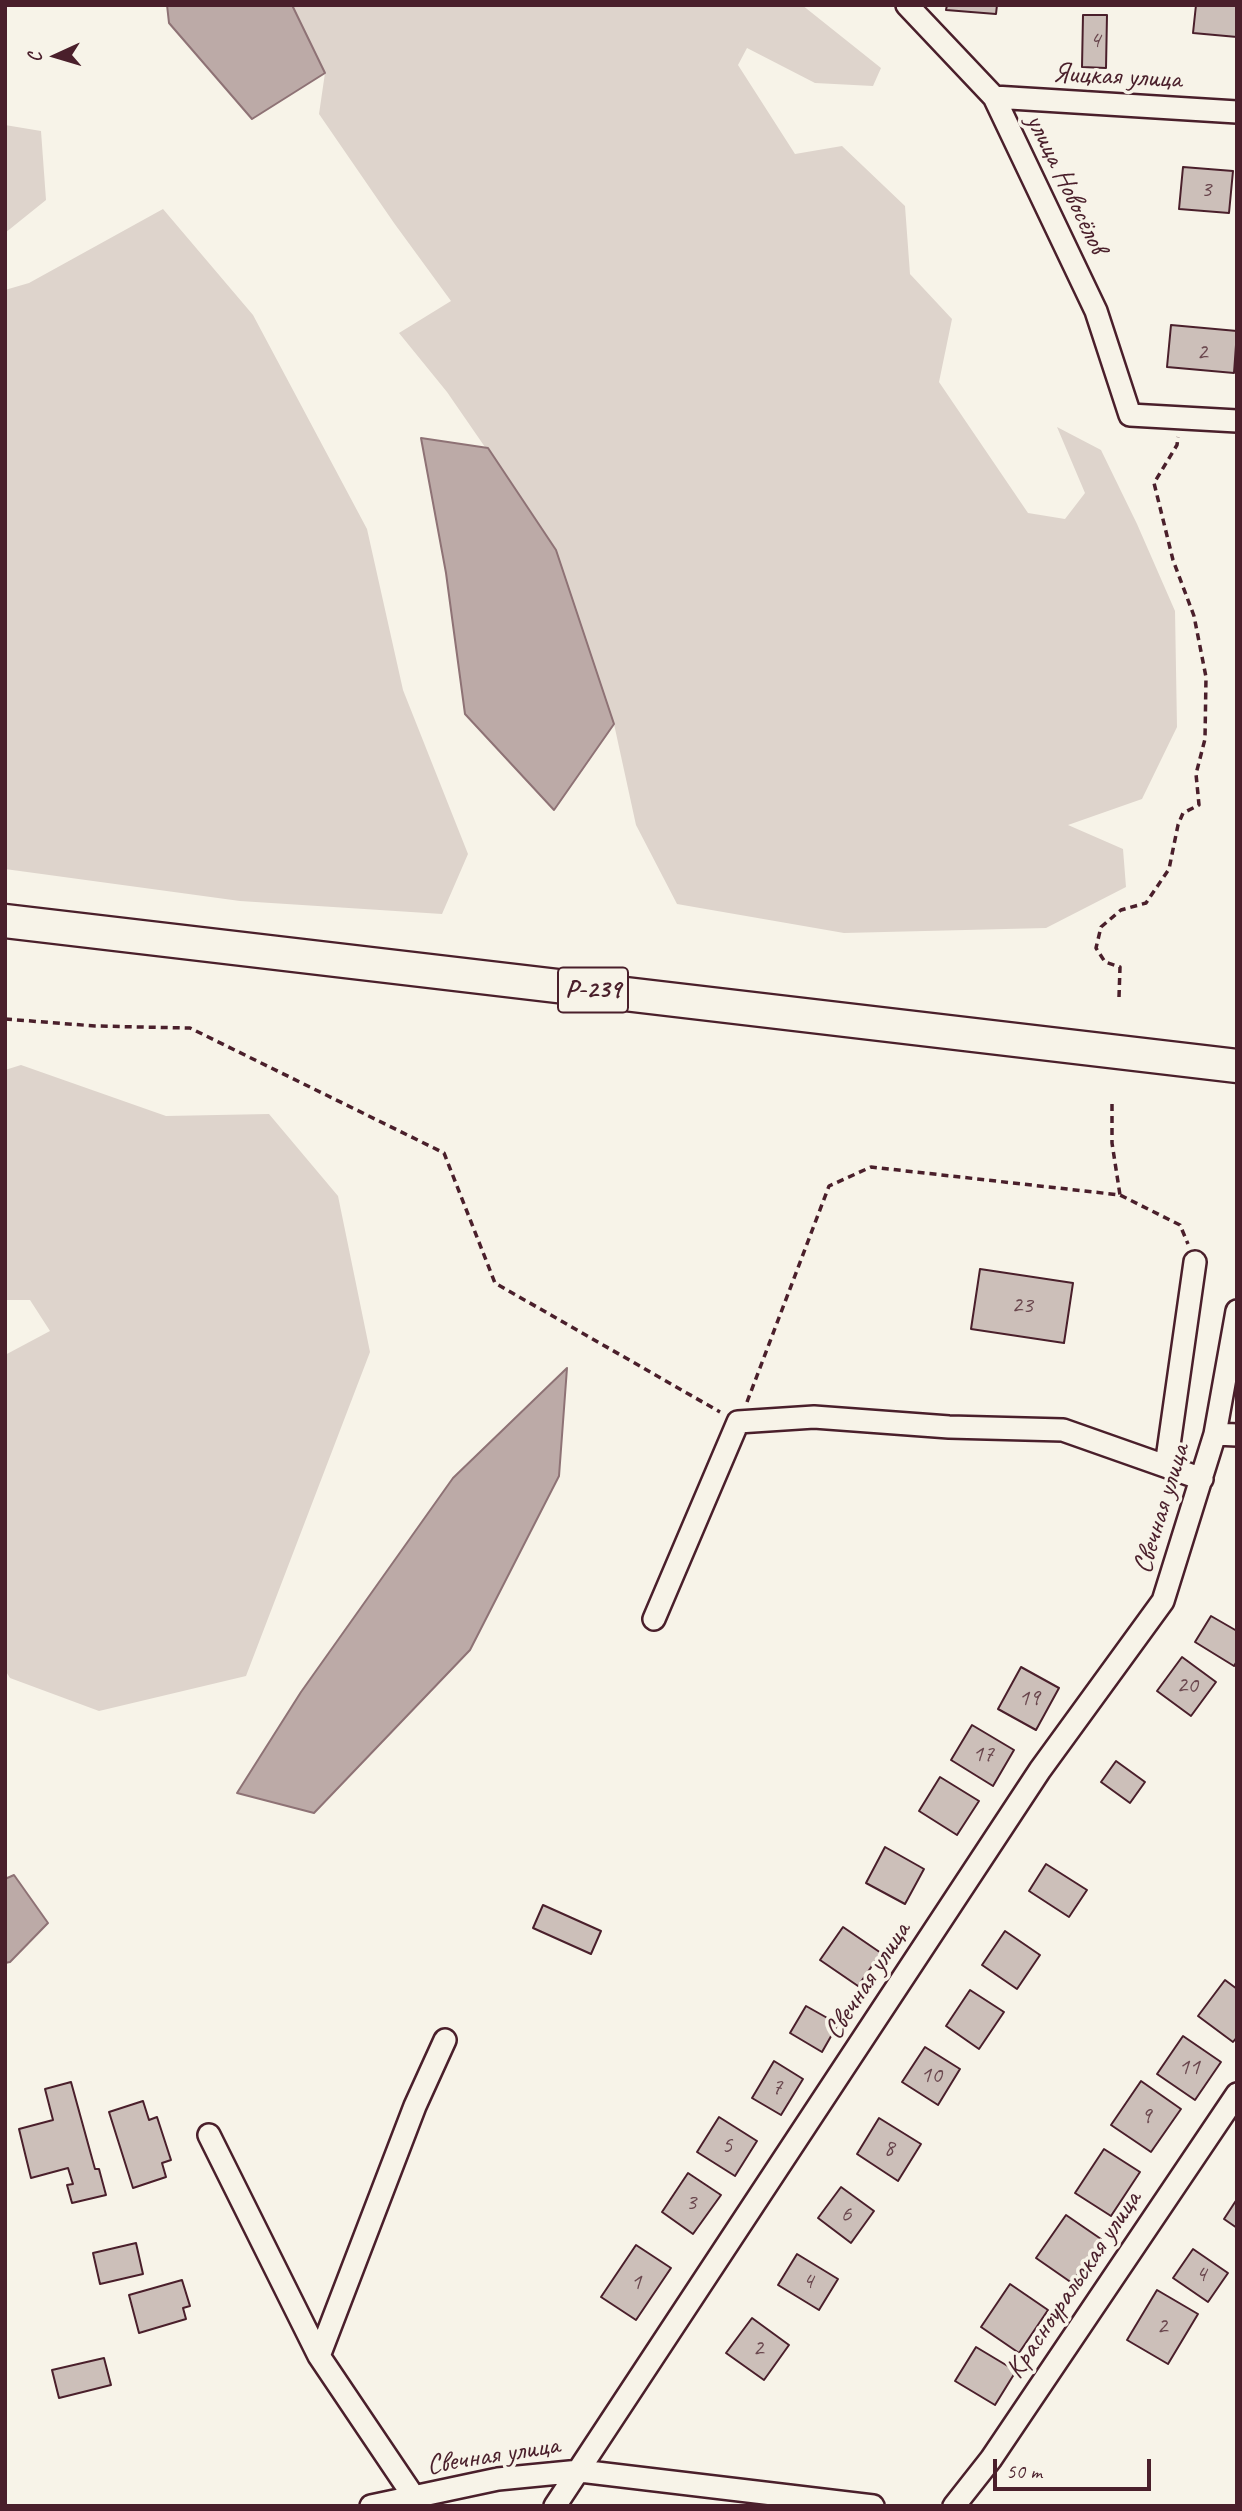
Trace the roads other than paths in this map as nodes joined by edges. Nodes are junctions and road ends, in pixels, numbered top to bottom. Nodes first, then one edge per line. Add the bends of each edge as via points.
1 (907, 5) edge
2 (994, 97) junction
3 (1237, 112) edge
4 (1237, 421) edge
5 (5, 921) edge
6 (1237, 1066) edge
7 (1195, 1262) road end
8 (1237, 1311) edge
9 (1215, 1434) junction
10 (1237, 1435) edge
11 (1166, 1466) junction
12 (1202, 1479) junction
13 (654, 1619) dead end
14 (444, 2040) dead end
15 (1237, 2094) edge
16 (209, 2135) dead end
17 (318, 2356) junction
18 (580, 2471) junction
19 (414, 2497) junction
20 (371, 2506) edge
21 (555, 2506) edge
22 (873, 2506) edge
23 (954, 2506) edge

1 - 2 street, улица Новосёлов
2 - 3 street, Яицкая улица
2 - 4 street, улица Новосёлов via 1096,311 1130,415
5 - 6 highway, Р-239
7 - 11 street
8 - 9 street, Свечная улица
9 - 10 street
9 - 12 street, Свечная улица
11 - 12 street
11 - 13 street via 1063,1430 814,1417 738,1422
12 - 18 street, Свечная улица via 1163,1601 1040,1770
14 - 17 street
15 - 23 street, Красноуральская улица
16 - 17 street
17 - 19 street
18 - 19 street, Свечная улица via 498,2479
18 - 21 street
18 - 22 street
19 - 20 street, Свечная улица

